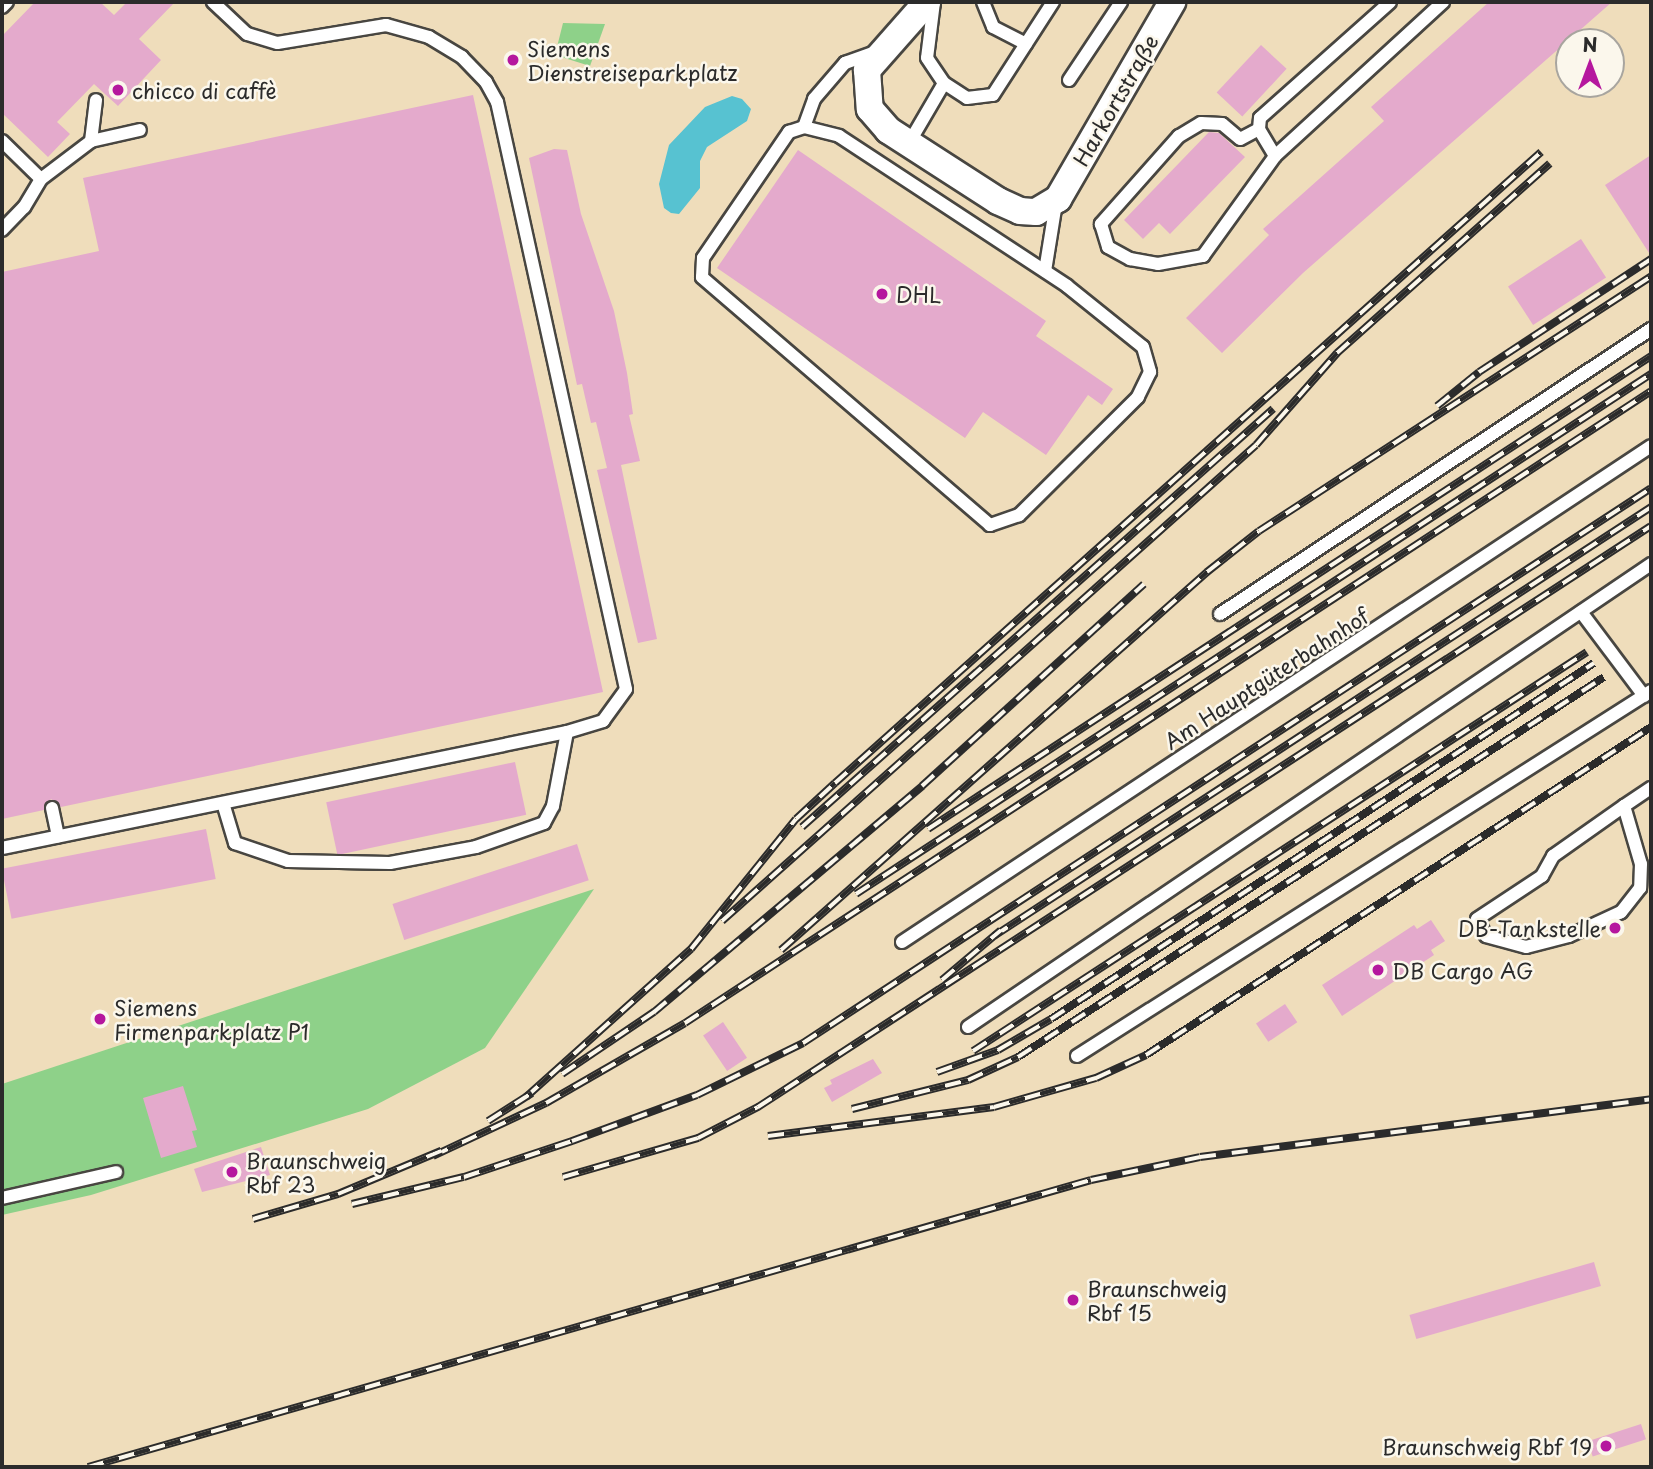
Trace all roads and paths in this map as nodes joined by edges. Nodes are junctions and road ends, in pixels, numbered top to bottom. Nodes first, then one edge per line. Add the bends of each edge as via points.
1 (7, 2) edge
2 (213, 2) edge
3 (928, 2) edge
4 (934, 2) edge
5 (983, 2) edge
6 (1053, 2) edge
7 (1121, 2) edge
8 (1172, 2) edge
9 (1390, 2) edge
10 (1443, 2) edge
11 (2, 7) edge
12 (1027, 44) junction
13 (882, 50) junction
14 (1069, 80) dead end
15 (944, 83) junction
16 (96, 100) dead end
17 (804, 127) junction
18 (1259, 129) junction
19 (140, 130) dead end
20 (2, 141) edge
21 (91, 141) junction
22 (909, 143) junction
23 (1275, 156) junction
24 (41, 179) junction
25 (1058, 199) junction
26 (2, 230) edge
27 (1045, 271) junction
28 (1651, 329) edge
29 (1651, 446) edge
30 (1651, 564) edge
31 (1581, 612) junction
32 (1220, 614) dead end
33 (1648, 693) edge
34 (567, 732) junction
35 (1651, 788) edge
36 (223, 803) junction
37 (1624, 806) junction
38 (52, 808) dead end
39 (58, 836) junction
40 (2, 848) edge
41 (902, 942) dead end
42 (968, 1027) dead end
43 (1077, 1056) dead end
44 (116, 1171) dead end
45 (2, 1198) edge

1 - 11 lane
2 - 34 lane via 247,34 277,43 386,25 429,37 463,57 497,102 626,689 603,721
3 - 13 street
4 - 15 lane via 927,58
5 - 12 lane via 993,26
6 - 12 lane
7 - 14 lane
8 - 25 street, Harkortstraße
9 - 18 lane via 1260,118
10 - 23 lane
12 - 15 lane via 993,95 967,98
13 - 17 lane via 845,63 814,99
13 - 22 street via 867,70 870,109 877,121
15 - 22 lane
16 - 21 lane
17 - 27 lane via 839,136
17 - 27 lane via 789,132 703,258 702,277 990,525 1019,514 1124,414 1150,372 1143,346 1132,334
18 - 23 lane
18 - 23 lane via 1240,139 1223,124 1201,123 1179,136 1101,224 1108,247 1130,259 1158,264 1203,256
19 - 21 lane
20 - 24 lane
21 - 24 lane
22 - 25 street via 1020,211 1036,212
24 - 26 lane via 24,207
25 - 27 lane
28 - 32 lane
29 - 41 lane, Am Hauptgüterbahnhof
30 - 31 lane
31 - 33 lane
31 - 42 lane
33 - 43 lane
34 - 36 lane
34 - 36 lane via 552,806 544,823 476,848 390,863 288,861 234,843
35 - 37 lane
36 - 39 lane
37 - 37 lane via 1553,856 1542,876 1477,919 1486,936 1526,947 1569,936 1621,912 1640,888 1641,864
38 - 39 lane
39 - 40 lane
44 - 45 lane

